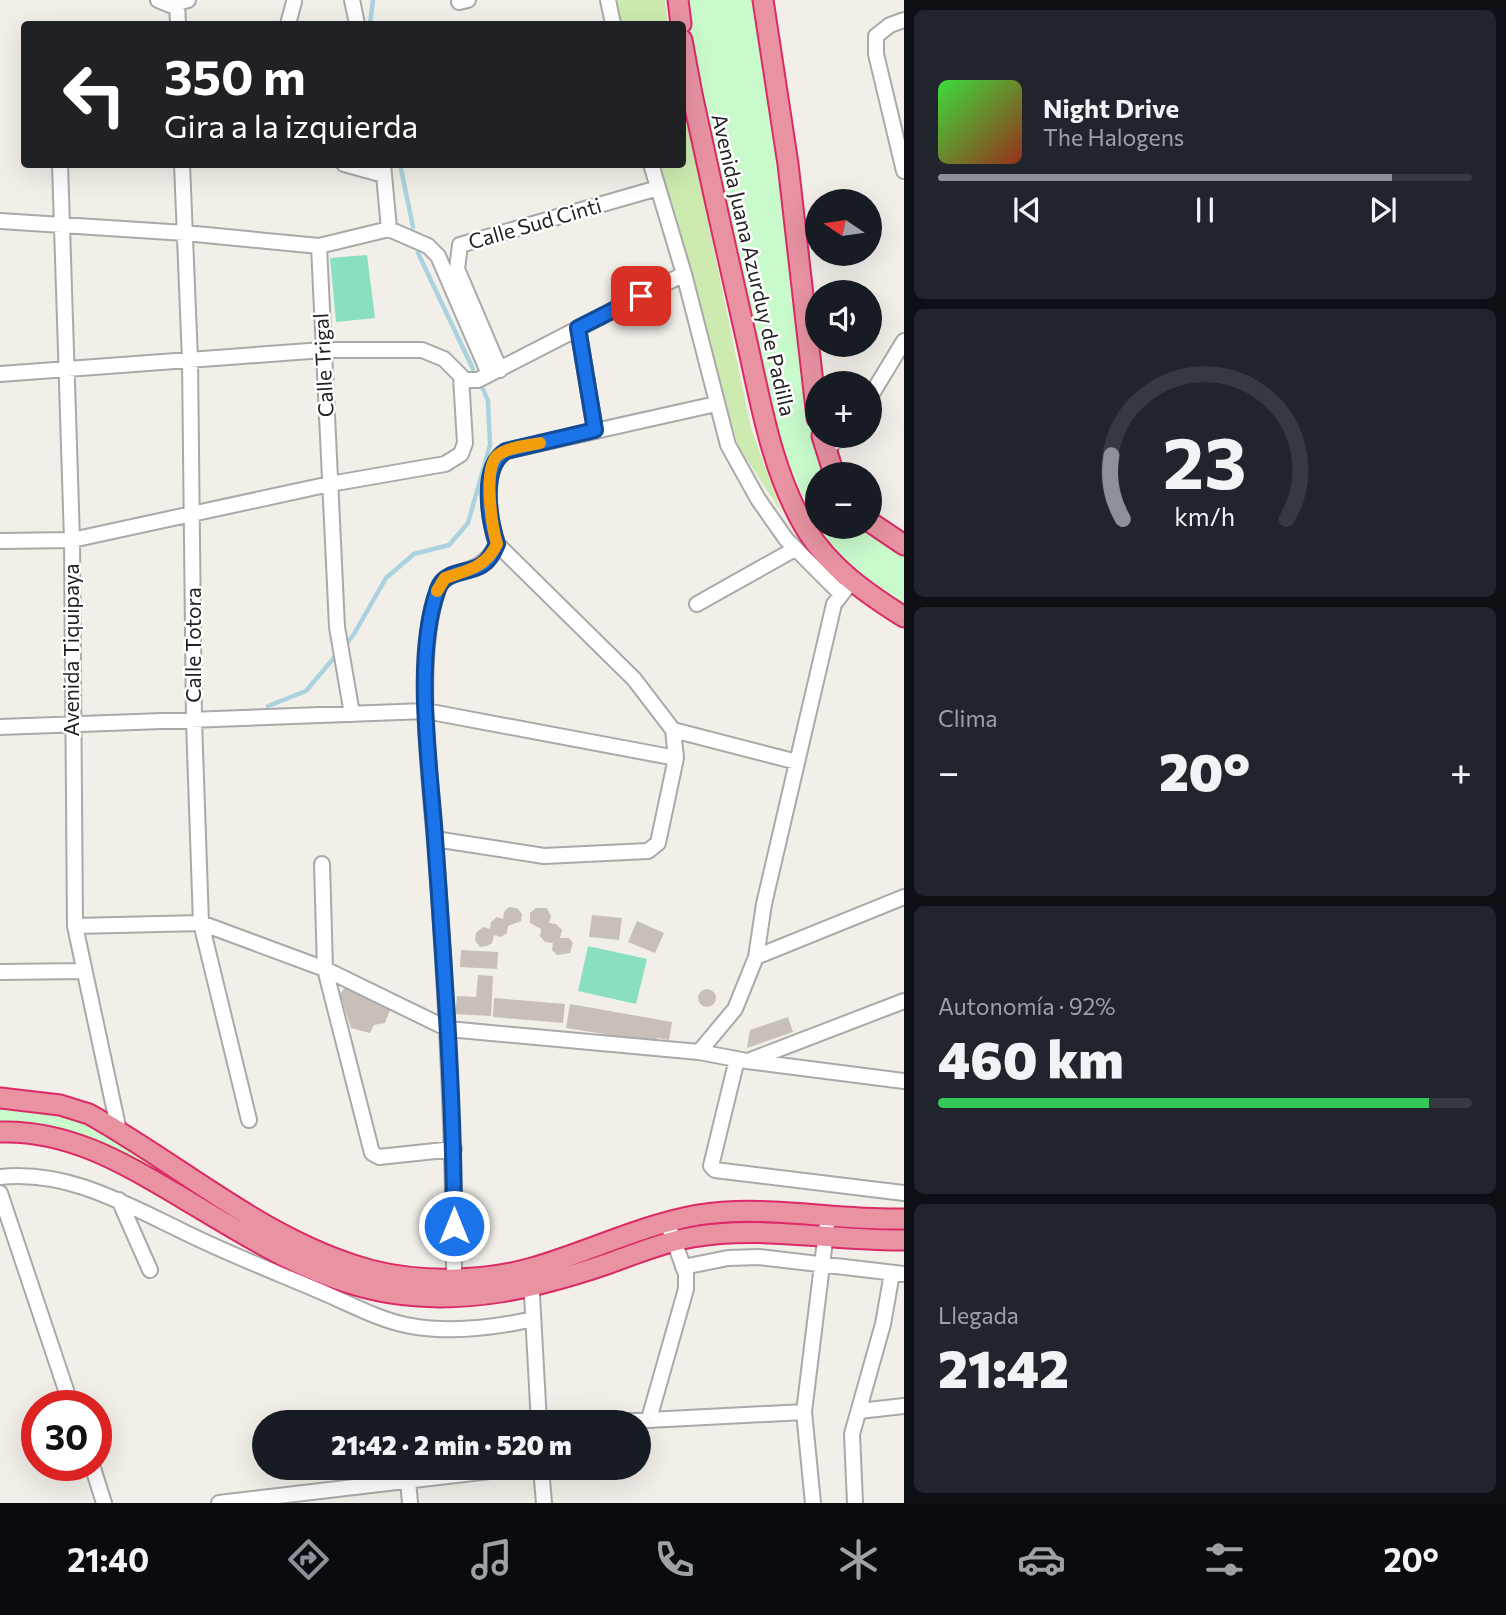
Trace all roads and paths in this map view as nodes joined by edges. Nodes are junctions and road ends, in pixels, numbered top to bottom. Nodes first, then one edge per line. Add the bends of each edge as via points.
1 (158, 0) edge
2 (352, 0) edge
3 (608, 0) edge
4 (678, 0) edge
5 (763, 0) edge
6 (183, 2) edge
7 (294, 2) dead end
8 (904, 20) edge
9 (178, 21) edge
10 (289, 21) edge
11 (356, 21) edge
12 (612, 21) edge
13 (681, 21) edge
14 (686, 62) edge
15 (60, 168) edge
16 (182, 168) edge
17 (652, 168) edge
18 (384, 170) edge
19 (904, 171) edge
20 (658, 188) junction
21 (0, 221) edge
22 (63, 224) junction
23 (389, 229) junction
24 (185, 233) junction
25 (319, 246) junction
26 (684, 274) junction
27 (578, 328) junction
28 (904, 341) edge
29 (323, 350) junction
30 (190, 360) junction
31 (68, 371) junction
32 (812, 371) edge
33 (494, 372) junction
34 (0, 374) edge
35 (461, 377) junction
36 (882, 377) edge
37 (716, 404) junction
38 (595, 430) junction
39 (330, 484) junction
40 (194, 514) junction
41 (882, 530) edge
42 (72, 540) junction
43 (0, 541) edge
44 (497, 544) junction
45 (904, 545) edge
46 (795, 549) junction
47 (846, 588) junction
48 (697, 604) dead end
49 (904, 617) edge
50 (426, 711) junction
51 (352, 714) junction
52 (194, 721) junction
53 (72, 726) junction
54 (0, 727) edge
55 (673, 730) junction
56 (676, 758) junction
57 (797, 762) junction
58 (435, 839) junction
59 (322, 864) dead end
60 (904, 897) edge
61 (201, 923) junction
62 (75, 926) junction
63 (756, 957) junction
64 (325, 969) junction
65 (83, 971) junction
66 (0, 972) edge
67 (904, 1001) edge
68 (448, 1029) junction
69 (699, 1052) junction
70 (742, 1060) junction
71 (904, 1081) edge
72 (0, 1098) edge
73 (249, 1120) dead end
74 (119, 1131) junction
75 (0, 1132) edge
76 (454, 1149) junction
77 (0, 1177) edge
78 (0, 1193) edge
79 (904, 1193) edge
80 (120, 1200) junction
81 (828, 1216) junction
82 (904, 1219) edge
83 (667, 1222) junction
84 (827, 1237) junction
85 (904, 1240) edge
86 (674, 1242) junction
87 (683, 1266) junction
88 (821, 1266) junction
89 (150, 1270) dead end
90 (898, 1274) edge
91 (454, 1278) junction
92 (531, 1278) junction
93 (533, 1320) junction
94 (66, 1390) edge
95 (904, 1406) edge
96 (538, 1410) edge
97 (859, 1411) junction
98 (651, 1412) edge
99 (804, 1412) junction
100 (651, 1419) edge
101 (416, 1480) edge
102 (542, 1480) edge
103 (97, 1481) edge
104 (408, 1481) junction
105 (229, 1502) edge
106 (104, 1503) edge
107 (410, 1503) edge
108 (544, 1503) edge
109 (813, 1503) edge
110 (855, 1503) edge

1 - 6 street
2 - 11 street
3 - 12 street
4 - 13 highway
5 - 32 highway, Avenida Juana Azurduy de Padilla
6 - 9 street
7 - 10 street
8 - 19 street via 876,36 876,54
14 - 47 highway, Avenida Juana Azurduy de Padilla via 766,425 787,491 806,530
15 - 22 street, Avenida Tiquipaya
16 - 24 street, Calle Totora
17 - 20 street
18 - 23 street
20 - 26 street
20 - 33 street, Calle Sud Cinti via 460,244 457,269
21 - 22 street
22 - 24 street
22 - 31 street, Avenida Tiquipaya
23 - 25 street
23 - 33 street via 428,246 438,256
24 - 25 street
24 - 30 street, Calle Totora
25 - 29 street, Calle Trigal
26 - 27 street
26 - 37 street
27 - 33 street
27 - 38 street
28 - 36 street
29 - 30 street
29 - 35 street via 422,349 444,359
29 - 39 street, Calle Trigal
30 - 31 street
30 - 40 street, Calle Totora
31 - 34 street
31 - 42 street, Avenida Tiquipaya
33 - 35 street via 478,380
35 - 39 street via 466,443 461,454 445,464
37 - 38 street
37 - 46 street via 728,445 758,499
38 - 44 street via 495,457 491,526
39 - 40 street
39 - 51 street, Calle Trigal via 337,627
40 - 42 street
40 - 52 street, Calle Totora
41 - 45 highway
42 - 43 street
42 - 53 street, Avenida Tiquipaya
44 - 50 street via 481,566 445,578 439,585 428,621
44 - 55 street via 634,679
46 - 47 street
46 - 48 street
47 - 49 highway, Avenida Juana Azurduy de Padilla
47 - 57 street via 834,604
50 - 51 street
50 - 56 street
50 - 58 street
51 - 52 street
52 - 53 street
52 - 61 street, Calle Totora
53 - 54 street
53 - 62 street, Avenida Tiquipaya
55 - 56 street
55 - 57 street
56 - 58 street via 658,843 648,851 544,856
57 - 63 street
58 - 68 street
59 - 64 street
60 - 63 street
61 - 62 street
61 - 64 street
61 - 73 street, Calle Totora
62 - 65 street, Avenida Tiquipaya
63 - 69 street via 735,1009
64 - 68 street
64 - 76 street via 372,1153 379,1157
65 - 66 street
65 - 74 street, Avenida Tiquipaya
67 - 70 street
68 - 69 street
68 - 76 street
69 - 70 street
70 - 71 street
70 - 79 street via 711,1166 715,1170
72 - 74 highway via 60,1105
74 - 91 highway via 315,1250 371,1270
75 - 92 highway via 35,1132 117,1159 244,1234 329,1277 356,1285 427,1297 466,1297
76 - 91 street
77 - 80 street via 66,1181
78 - 94 street
80 - 89 street
80 - 93 street via 218,1247 409,1326 500,1327
81 - 82 highway
81 - 83 highway via 726,1212
81 - 84 street
83 - 86 street
83 - 92 highway
84 - 85 highway
84 - 86 highway via 716,1234
84 - 88 street
86 - 87 street
86 - 92 highway
87 - 88 street via 759,1257
87 - 98 street via 687,1289
88 - 90 street
88 - 99 street
90 - 97 street
91 - 92 highway
92 - 93 street
93 - 96 street
95 - 97 street
97 - 110 street via 852,1446
99 - 100 street
99 - 109 street
101 - 104 street
102 - 108 street
103 - 106 street
104 - 105 street
104 - 107 street

